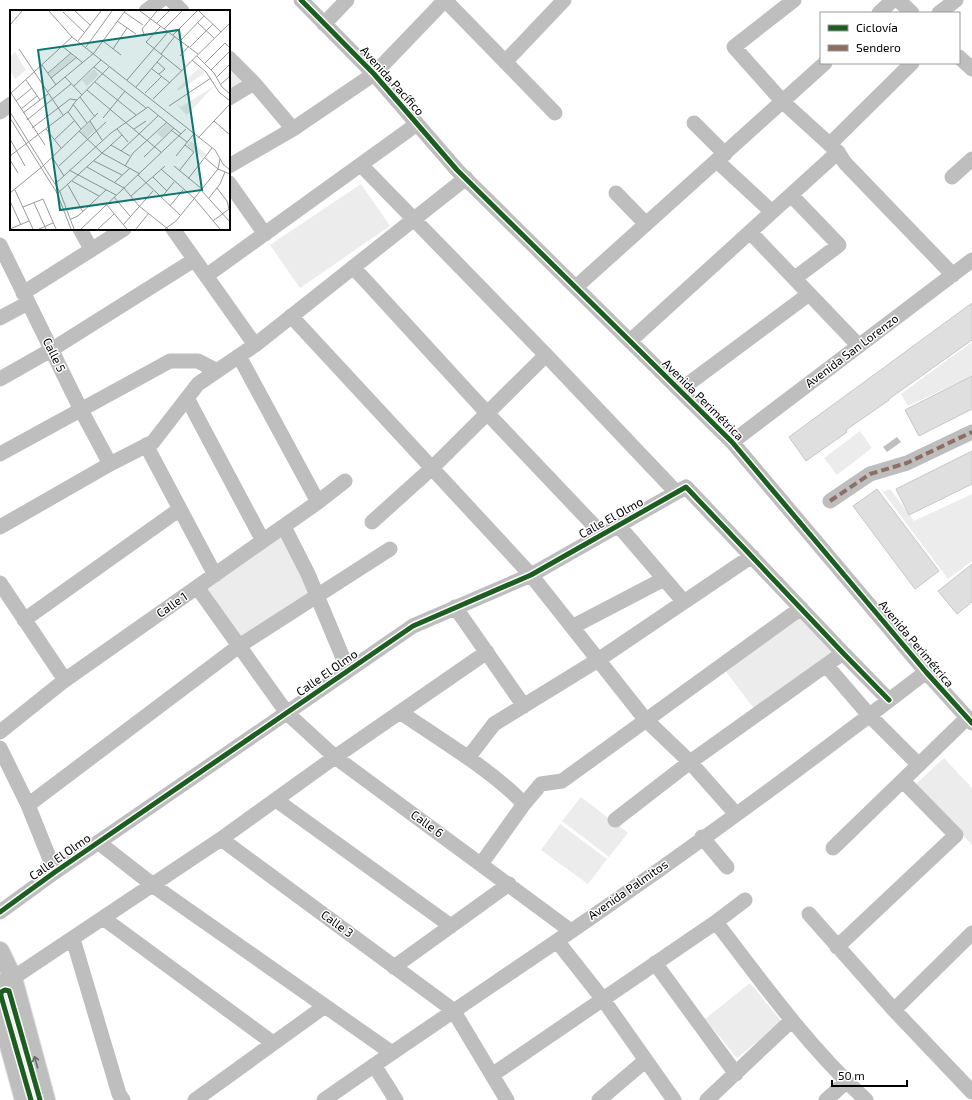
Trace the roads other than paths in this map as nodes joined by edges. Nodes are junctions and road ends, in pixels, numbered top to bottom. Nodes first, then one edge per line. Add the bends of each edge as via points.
1 (161, 0) edge
2 (171, 0) edge
3 (301, 0) edge
4 (347, 0) edge
5 (445, 0) edge
6 (564, 0) edge
7 (794, 0) edge
8 (893, 0) edge
9 (898, 0) edge
10 (956, 0) edge
11 (147, 10) edge
12 (181, 10) edge
13 (880, 12) edge
14 (911, 12) edge
15 (940, 12) edge
16 (324, 24) junction
17 (960, 58) edge
18 (230, 59) edge
19 (505, 62) junction
20 (824, 64) edge
21 (911, 64) edge
22 (972, 69) edge
23 (374, 74) junction
24 (254, 83) junction
25 (230, 97) edge
26 (783, 102) junction
27 (10, 105) edge
28 (0, 112) edge
29 (555, 113) dead end
30 (694, 123) dead end
31 (417, 124) junction
32 (293, 129) junction
33 (834, 148) junction
34 (721, 157) junction
35 (972, 159) edge
36 (230, 165) edge
37 (361, 165) junction
38 (952, 177) dead end
39 (466, 178) junction
40 (230, 184) edge
41 (616, 193) dead end
42 (791, 195) junction
43 (772, 212) junction
44 (416, 220) junction
45 (646, 224) junction
46 (81, 230) edge
47 (122, 230) edge
48 (174, 230) edge
49 (750, 232) junction
50 (265, 234) junction
51 (0, 245) edge
52 (91, 249) junction
53 (194, 260) junction
54 (972, 260) edge
55 (353, 267) junction
56 (953, 275) junction
57 (206, 276) junction
58 (795, 278) junction
59 (576, 287) junction
60 (809, 294) junction
61 (26, 298) junction
62 (291, 316) junction
63 (0, 318) edge
64 (630, 341) junction
65 (255, 345) junction
66 (859, 346) junction
67 (51, 350) junction
68 (546, 355) junction
69 (239, 356) junction
70 (218, 371) junction
71 (0, 379) edge
72 (680, 390) junction
73 (187, 398) junction
74 (81, 410) junction
75 (487, 413) junction
76 (972, 432) edge
77 (732, 442) junction
78 (146, 445) junction
79 (0, 454) edge
80 (110, 464) junction
81 (432, 468) junction
82 (346, 481) dead end
83 (681, 490) junction
84 (830, 501) dead end
85 (318, 502) junction
86 (180, 509) junction
87 (372, 522) dead end
88 (618, 525) junction
89 (0, 527) edge
90 (284, 527) junction
91 (602, 534) junction
92 (264, 541) junction
93 (390, 548) dead end
94 (752, 556) junction
95 (215, 575) junction
96 (531, 575) junction
97 (664, 579) junction
98 (0, 583) edge
99 (197, 587) junction
100 (316, 595) junction
101 (684, 602) junction
102 (455, 607) junction
103 (801, 608) junction
104 (24, 620) junction
105 (572, 627) junction
106 (239, 646) junction
107 (487, 652) junction
108 (843, 653) junction
109 (598, 660) junction
110 (826, 665) junction
111 (348, 670) junction
112 (926, 672) junction
113 (65, 680) junction
114 (889, 700) junction
115 (524, 706) junction
116 (400, 712) junction
117 (287, 713) junction
118 (869, 715) junction
119 (646, 719) junction
120 (969, 721) edge
121 (0, 732) edge
122 (0, 748) edge
123 (335, 757) junction
124 (468, 758) junction
125 (690, 762) junction
126 (919, 765) junction
127 (903, 781) junction
128 (276, 800) junction
129 (524, 804) junction
130 (28, 805) junction
131 (736, 814) junction
132 (615, 820) dead end
133 (702, 838) junction
134 (221, 839) junction
135 (98, 842) junction
136 (833, 848) dead end
137 (481, 864) junction
138 (727, 867) dead end
139 (55, 872) junction
140 (509, 884) junction
141 (153, 885) junction
142 (744, 900) dead end
143 (0, 912) edge
144 (809, 914) dead end
145 (103, 918) junction
146 (716, 922) junction
147 (451, 926) junction
148 (571, 931) junction
149 (972, 933) edge
150 (73, 939) junction
151 (557, 941) junction
152 (837, 947) junction
153 (0, 951) edge
154 (655, 963) junction
155 (394, 966) junction
156 (6, 980) edge
157 (602, 998) junction
158 (325, 1006) junction
159 (453, 1010) junction
160 (894, 1010) junction
161 (0, 1013) edge
162 (791, 1021) junction
163 (273, 1044) junction
164 (392, 1053) junction
165 (645, 1061) junction
166 (374, 1065) junction
167 (736, 1074) junction
168 (492, 1075) junction
169 (846, 1082) junction
170 (972, 1093) edge
171 (203, 1097) edge
172 (24, 1100) edge
173 (46, 1100) edge
174 (123, 1100) edge
175 (324, 1100) edge
176 (396, 1100) edge
177 (507, 1100) edge
178 (599, 1100) edge
179 (674, 1100) edge
180 (707, 1100) edge
181 (826, 1100) edge
182 (866, 1100) edge
183 (966, 1100) edge

1 - 11 street
2 - 12 street
3 - 16 street, Avenida Pacífico
4 - 16 street
5 - 19 street
5 - 23 street
6 - 19 street
7 - 26 street via 734,47
8 - 13 street
9 - 14 street
10 - 15 street
16 - 23 street, Avenida Pacífico
17 - 22 street
18 - 24 street
19 - 29 street
20 - 26 street
21 - 33 street
23 - 31 street, Avenida Pacífico
23 - 32 street
24 - 25 street
24 - 32 street
26 - 33 street
26 - 34 street
27 - 28 street
30 - 34 street
31 - 37 street
31 - 39 street, Avenida Pacífico
32 - 36 street
33 - 42 street
33 - 56 street via 845,163
34 - 43 street
34 - 45 street
35 - 38 street
37 - 44 street
37 - 50 street
39 - 44 street
39 - 59 street, Avenida Perimétrica
40 - 50 street
41 - 45 street
42 - 43 street
42 - 58 street via 839,245
43 - 49 street
44 - 55 street
44 - 68 street
45 - 59 street
46 - 52 street
47 - 52 street
48 - 53 street
49 - 58 street
49 - 64 street
50 - 57 street
51 - 61 street, Calle 5
52 - 61 street
53 - 57 street
53 - 67 street
54 - 56 street, Avenida San Lorenzo
55 - 62 street
55 - 75 street
56 - 66 street, Avenida San Lorenzo
57 - 65 street
58 - 60 street
59 - 64 street, Avenida Perimétrica
60 - 66 street
60 - 72 street
61 - 63 street
61 - 67 street, Calle 5
62 - 65 street
62 - 81 street
64 - 72 street, Avenida Perimétrica
65 - 69 street
66 - 77 street, Avenida San Lorenzo
67 - 71 street
67 - 74 street, Calle 5
68 - 75 street
68 - 83 street
69 - 70 street
69 - 85 street
70 - 73 street via 198,384
70 - 74 street via 198,361 170,361
72 - 77 street, Avenida Perimétrica
73 - 78 street via 153,442
73 - 92 street
74 - 79 street
74 - 80 street, Calle 5
75 - 81 street
75 - 91 street
76 - 84 street via 907,464 870,474
77 - 112 street, Avenida Perimétrica
78 - 80 street
78 - 86 street
80 - 89 street
81 - 87 street
81 - 96 street
82 - 85 street, Calle 1
83 - 88 street, Calle El Olmo
83 - 94 street
85 - 90 street, Calle 1
86 - 95 street
86 - 104 street
88 - 91 street, Calle El Olmo
88 - 97 street
90 - 92 street, Calle 1
90 - 100 street
91 - 96 street, Calle El Olmo
92 - 95 street, Calle 1
93 - 100 street
94 - 101 street
94 - 103 street
95 - 99 street, Calle 1
96 - 102 street, Calle El Olmo
96 - 105 street
97 - 101 street
97 - 105 street
98 - 104 street
99 - 106 street, Calle 6
99 - 113 street, Calle 1
100 - 106 street
100 - 111 street
101 - 109 street
102 - 107 street
102 - 111 street, Calle El Olmo via 413,626
103 - 108 street
103 - 119 street
104 - 113 street
105 - 109 street
106 - 117 street, Calle 6
106 - 130 street
107 - 115 street
107 - 116 street
108 - 110 street
108 - 114 street
109 - 115 street
109 - 119 street
110 - 118 street
110 - 125 street
111 - 117 street, Calle El Olmo
112 - 114 street, Avenida Palmitos
112 - 120 street, Avenida Perimétrica
113 - 121 street, Calle 1
114 - 118 street, Avenida Palmitos
115 - 124 street via 494,724
116 - 123 street
116 - 124 street
117 - 123 street, Calle 6
117 - 135 street, Calle El Olmo
118 - 126 street
118 - 131 street, Avenida Palmitos
119 - 125 street
119 - 129 street via 562,781 541,784
120 - 126 street
122 - 130 street
123 - 128 street
123 - 137 street, Calle 6
124 - 129 street via 515,794
125 - 131 street
125 - 132 street
126 - 127 street
127 - 136 street
127 - 152 street via 956,836
128 - 134 street
128 - 147 street
129 - 137 street
130 - 139 street
131 - 133 street, Avenida Palmitos
133 - 138 street
133 - 148 street, Avenida Palmitos
134 - 141 street
134 - 155 street, Calle 3
135 - 139 street, Calle El Olmo
135 - 141 street
137 - 140 street, Calle 6
139 - 143 street, Calle El Olmo
140 - 147 street
140 - 148 street, Calle 6
141 - 145 street
141 - 158 street
142 - 146 street
144 - 152 street
145 - 150 street
145 - 163 street
146 - 154 street
146 - 162 street
147 - 155 street
148 - 151 street, Avenida Palmitos
149 - 160 street
150 - 156 street
150 - 174 street via 119,1094
151 - 157 street
151 - 159 street, Avenida Palmitos
152 - 160 street
153 - 156 main road
154 - 157 street
154 - 167 street
155 - 159 street, Calle 3
173 -> 156 main road
157 - 165 street
157 - 168 street
158 - 163 street
158 - 164 street
159 - 164 street, Avenida Palmitos
159 - 168 street
160 - 170 street
161 - 172 main road
162 - 167 street
162 - 169 street
163 - 171 street
164 - 166 street, Avenida Palmitos
165 - 178 street
165 - 179 street
166 - 175 street, Avenida Palmitos
166 - 176 street
167 - 180 street
168 - 177 street
169 - 181 street
169 - 182 street
170 - 183 street

